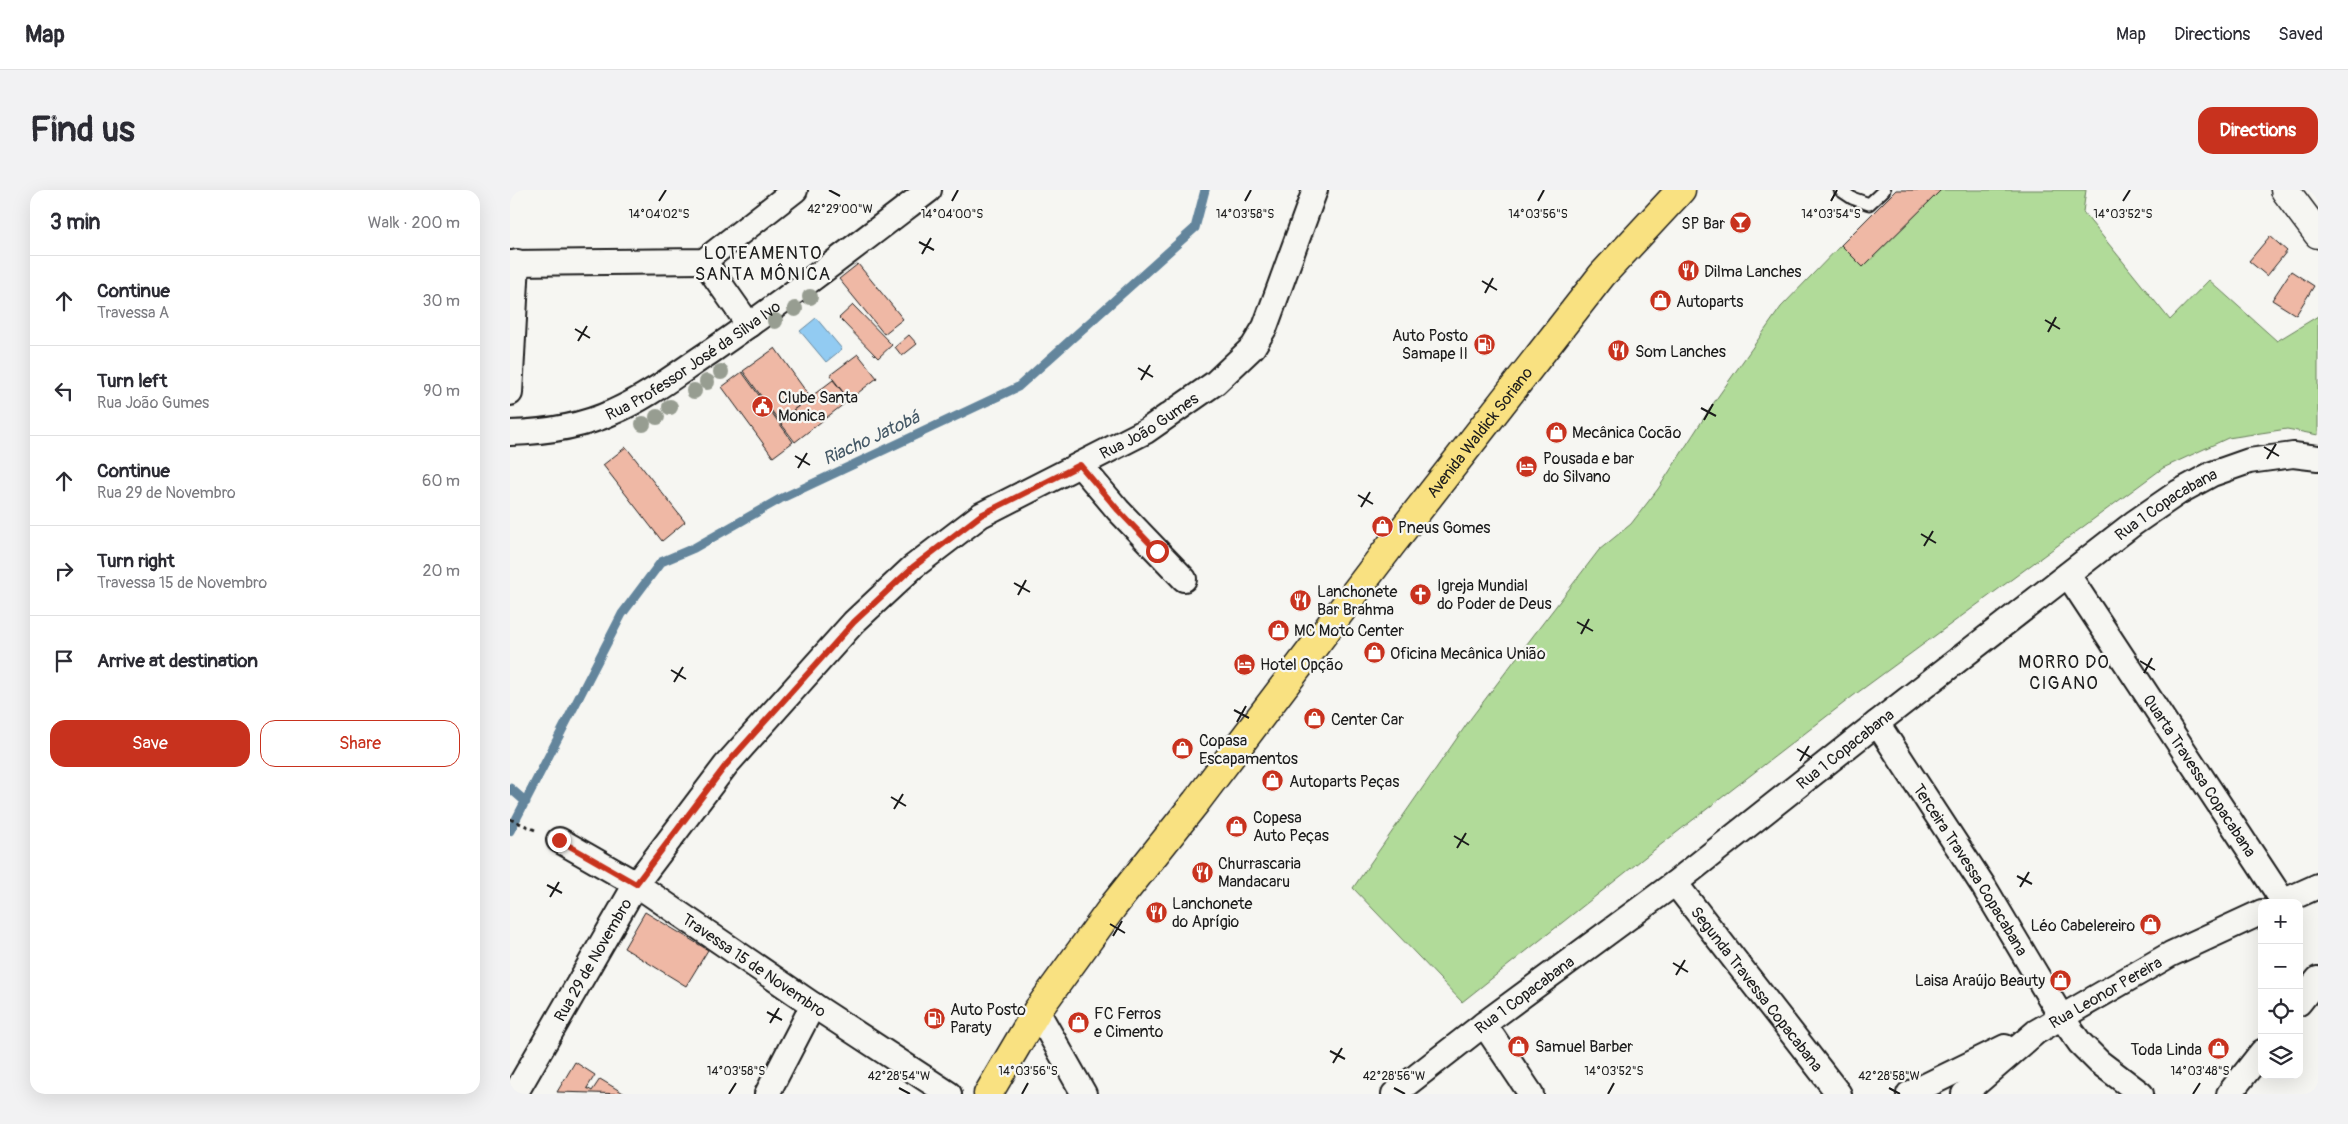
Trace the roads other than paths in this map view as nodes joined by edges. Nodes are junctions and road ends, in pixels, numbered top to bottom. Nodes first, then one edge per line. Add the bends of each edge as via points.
1 (796, 190) edge
2 (929, 190) edge
3 (1314, 190) edge
4 (1681, 190) edge
5 (1840, 190) edge
6 (1884, 190) edge
7 (2285, 190) edge
8 (2318, 234) edge
9 (704, 261) junction
10 (513, 262) edge
11 (749, 326) junction
12 (510, 393) edge
13 (510, 433) edge
14 (2318, 458) edge
15 (1080, 465) junction
16 (2068, 575) junction
17 (1184, 579) dead end
18 (791, 692) joint
19 (1877, 724) junction
20 (559, 840) dead end
21 (636, 884) junction
22 (1675, 884) junction
23 (2318, 886) edge
24 (2280, 899) edge
25 (2289, 899) edge
26 (2258, 914) edge
27 (2318, 980) edge
28 (2303, 999) edge
29 (813, 1005) junction
30 (1036, 1011) junction
31 (2062, 1018) junction
32 (1484, 1024) junction
33 (2036, 1032) junction
34 (2258, 1057) edge
35 (515, 1094) edge
36 (767, 1094) edge
37 (949, 1094) edge
38 (988, 1094) edge
39 (1084, 1094) edge
40 (1394, 1094) edge
41 (1531, 1094) edge
42 (1839, 1094) edge
43 (1909, 1094) edge
44 (1964, 1094) edge
45 (2141, 1094) edge
46 (2229, 1094) edge

1 - 9 street
2 - 11 street, Rua Professor José da Silva Ivo
3 - 15 street, Rua João Gumes via 1265,327 1253,347 1215,383 1153,425
4 - 30 main road, Avenida Waldick Soriano via 1579,304 1385,552
5 - 6 lane via 1870,204
7 - 8 main road
9 - 10 street
9 - 11 street
10 - 12 street
11 - 13 street, Rua Professor José da Silva Ivo via 641,398 612,413 544,432
14 - 16 street, Rua 1 Copacabana via 2293,455 2249,461 2212,474 2164,502
15 - 17 street
15 - 18 street, Rua João Gumes via 981,515 939,545 854,622
16 - 19 street, Rua 1 Copacabana
16 - 24 street, Quarta Travessa Copacabana
18 - 21 street, Rua 29 de Novembro via 726,765
19 - 22 street, Rua 1 Copacabana
19 - 31 street, Terceira Travessa Copacabana via 1984,887
20 - 21 street, Travessa 15 de Novembro
21 - 29 street, Travessa 15 de Novembro
21 - 35 street, Rua 29 de Novembro
22 - 32 street, Rua 1 Copacabana
22 - 42 street, Segunda Travessa Copacabana
23 - 25 street
26 - 31 street, Rua Leonor Pereira via 2171,954
27 - 28 street
29 - 36 street
29 - 37 street, Travessa 15 de Novembro
30 - 38 main road, Avenida Waldick Soriano
30 - 39 street
31 - 33 street, Rua Leonor Pereira
31 - 45 street, Terceira Travessa Copacabana via 2099,1062
32 - 40 street, Rua 1 Copacabana
32 - 41 street
33 - 43 street
33 - 44 street, Rua Leonor Pereira
34 - 46 street

